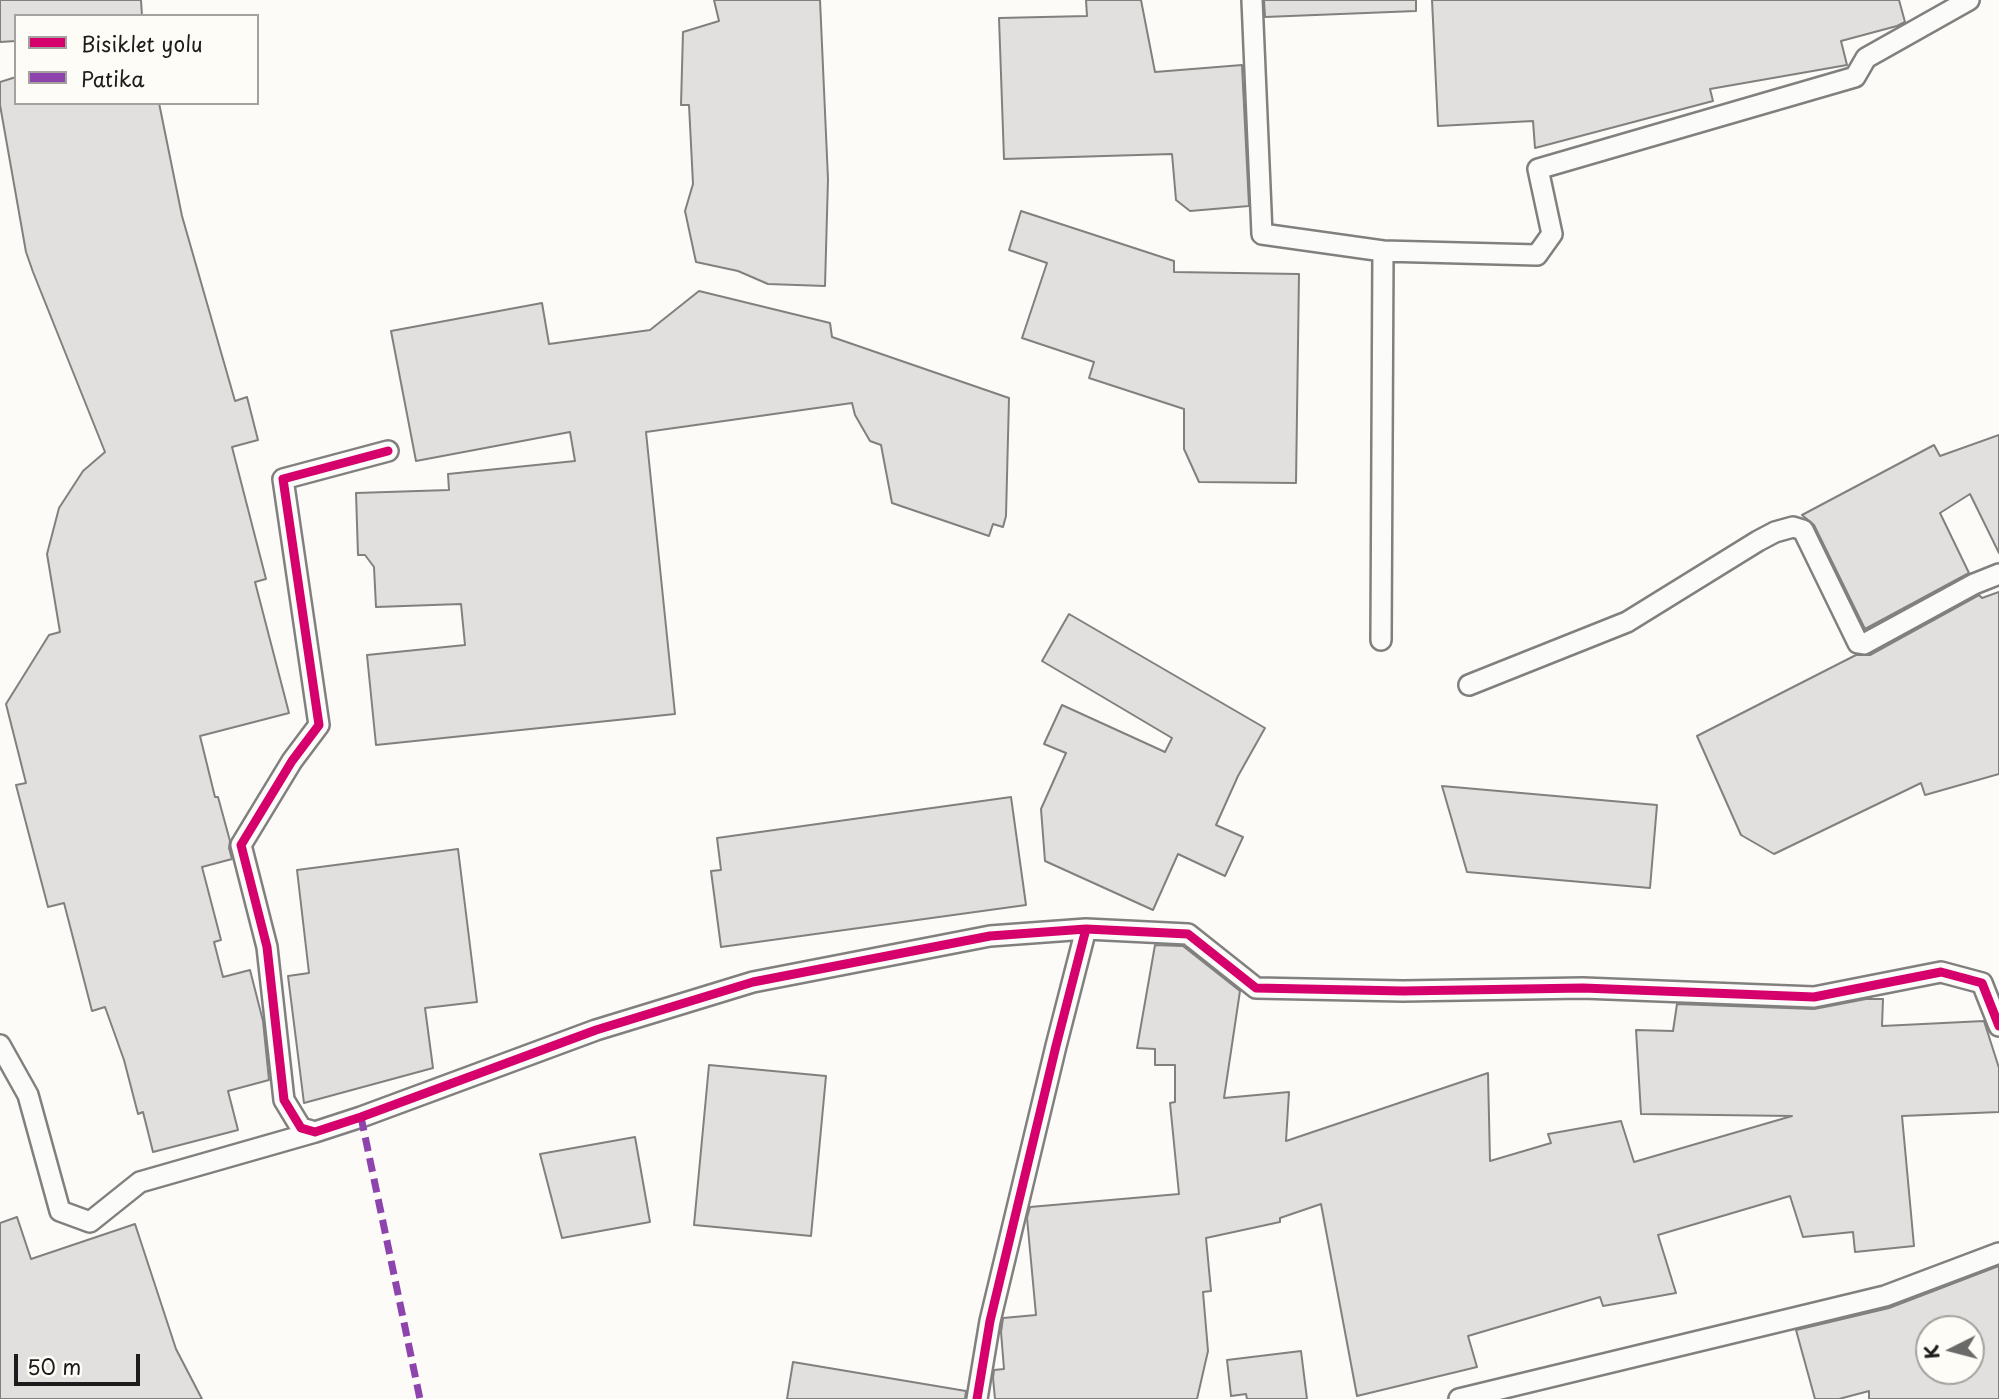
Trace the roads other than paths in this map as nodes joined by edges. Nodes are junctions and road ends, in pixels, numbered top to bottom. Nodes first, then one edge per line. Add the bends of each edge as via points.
1 (1252, 0) edge
2 (1969, 0) edge
3 (1383, 251) junction
4 (388, 451) dead end
5 (1999, 574) edge
6 (1381, 640) dead end
7 (1469, 685) dead end
8 (1086, 929) junction
9 (1999, 1026) edge
10 (0, 1045) edge
11 (315, 1132) junction
12 (1999, 1253) edge
13 (977, 1399) edge
14 (1459, 1399) edge

1 - 3 street via 1262,234
2 - 3 street via 1866,58 1855,78 1538,169 1552,234 1537,255
3 - 6 street
4 - 11 street via 284,479 319,725 241,845 267,947 284,1100 301,1128
5 - 7 street via 1858,643 1803,530 1793,527 1758,541 1627,622
8 - 9 street via 1188,934 1256,988 1583,988 1814,997 1941,972 1982,983
8 - 11 street via 990,936 753,982 596,1030
8 - 13 street via 990,1321
10 - 11 street via 28,1095 60,1212 90,1222 140,1182
12 - 14 street via 1885,1296

